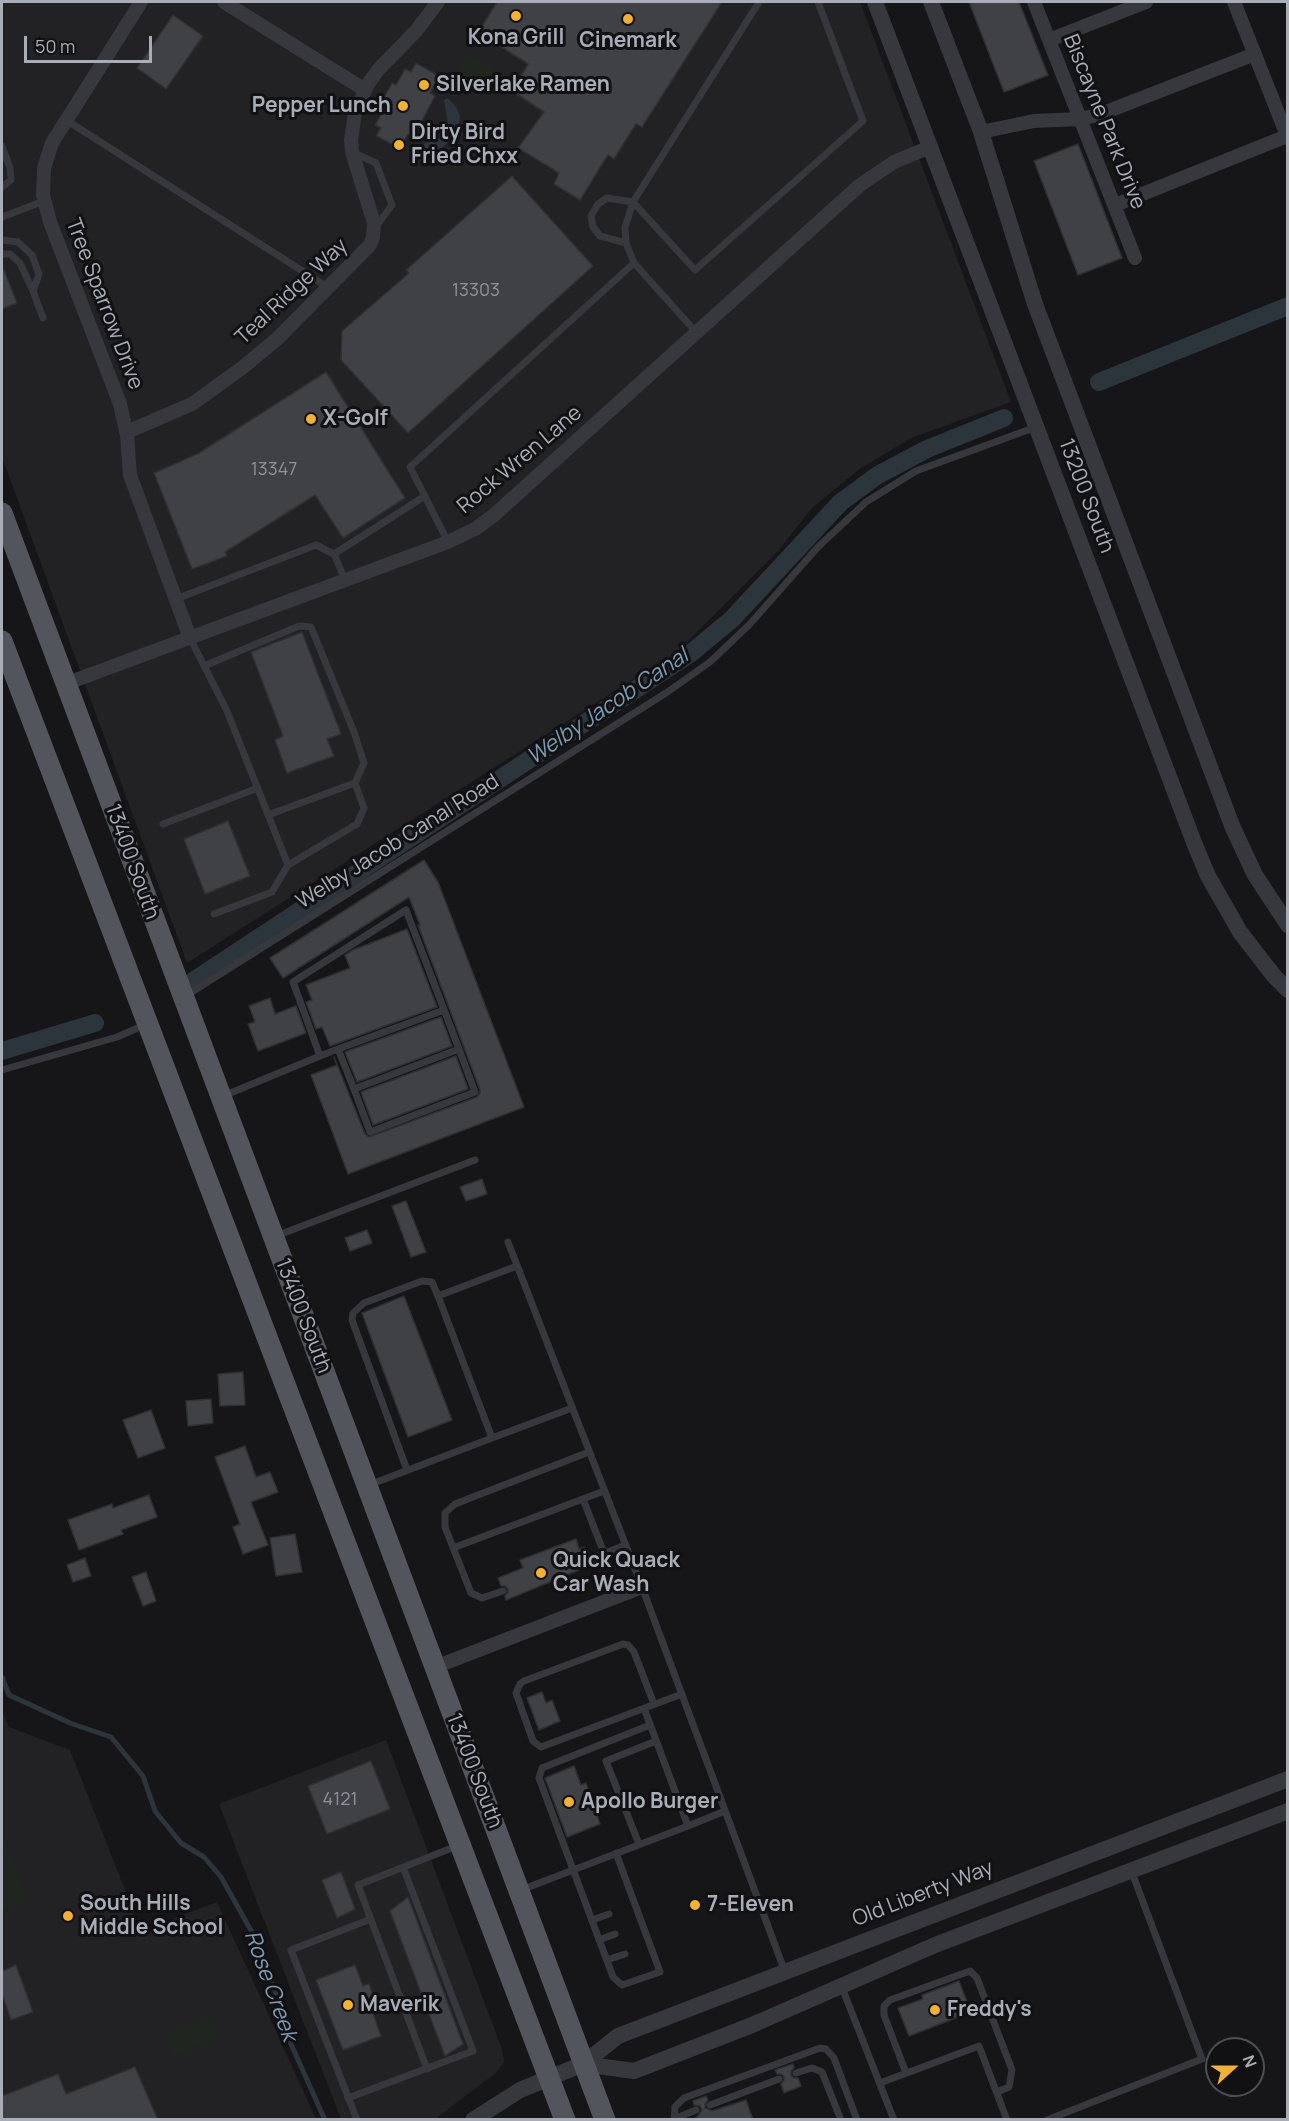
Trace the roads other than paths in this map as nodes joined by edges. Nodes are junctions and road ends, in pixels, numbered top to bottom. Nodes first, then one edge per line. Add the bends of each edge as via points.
1 (141, 2) edge
2 (224, 2) edge
3 (438, 2) edge
4 (759, 2) edge
5 (818, 2) edge
6 (875, 2) edge
7 (931, 2) edge
8 (1034, 2) edge
9 (1146, 2) edge
10 (1234, 2) edge
11 (1049, 40) junction
12 (1255, 54) junction
13 (365, 90) junction
14 (1080, 119) junction
15 (66, 120) junction
16 (981, 132) junction
17 (1287, 137) edge
18 (2, 146) edge
19 (930, 147) junction
20 (352, 152) junction
21 (2, 187) edge
22 (44, 201) junction
23 (633, 202) junction
24 (1115, 205) junction
25 (2, 217) edge
26 (374, 230) junction
27 (2, 240) edge
28 (626, 243) junction
29 (2, 254) edge
30 (1135, 258) dead end
31 (634, 263) junction
32 (329, 288) junction
33 (33, 291) junction
34 (43, 318) dead end
35 (697, 333) junction
36 (1036, 426) junction
37 (127, 432) junction
38 (425, 496) junction
39 (2, 513) edge
40 (448, 542) junction
41 (334, 554) junction
42 (345, 580) junction
43 (176, 599) junction
44 (190, 638) junction
45 (2, 641) edge
46 (204, 666) junction
47 (65, 684) junction
48 (355, 783) junction
49 (258, 788) junction
50 (268, 815) junction
51 (163, 824) dead end
52 (288, 866) junction
53 (214, 914) dead end
54 (1287, 925) edge
55 (1287, 990) edge
56 (182, 998) junction
57 (444, 1010) junction
58 (148, 1023) junction
59 (338, 1049) junction
60 (459, 1049) junction
61 (320, 1056) junction
62 (2, 1070) edge
63 (354, 1089) junction
64 (220, 1097) junction
65 (475, 1160) dead end
66 (273, 1237) junction
67 (508, 1242) dead end
68 (518, 1266) junction
69 (438, 1296) junction
70 (572, 1408) junction
71 (492, 1438) junction
72 (590, 1452) junction
73 (407, 1470) junction
74 (367, 1486) junction
75 (604, 1491) junction
76 (583, 1499) junction
77 (626, 1545) junction
78 (453, 1548) junction
79 (604, 1553) junction
80 (589, 1559) dead end
81 (642, 1587) junction
82 (503, 1592) dead end
83 (435, 1667) junction
84 (682, 1694) junction
85 (654, 1704) junction
86 (644, 1708) junction
87 (650, 1725) junction
88 (656, 1741) junction
89 (1287, 1779) edge
90 (725, 1811) junction
91 (1287, 1811) edge
92 (688, 1826) junction
93 (639, 1844) junction
94 (460, 1845) junction
95 (616, 1853) junction
96 (403, 1867) junction
97 (573, 1870) junction
98 (1131, 1870) junction
99 (518, 1891) junction
100 (609, 1914) dead end
101 (371, 1919) junction
102 (592, 1920) junction
103 (615, 1934) dead end
104 (600, 1940) junction
105 (625, 1954) dead end
106 (607, 1960) junction
107 (785, 1972) junction
108 (841, 1985) junction
109 (583, 2064) junction
110 (427, 2069) junction
111 (796, 2073) dead end
112 (906, 2073) junction
113 (549, 2078) junction
114 (779, 2079) dead end
115 (880, 2083) junction
116 (997, 2092) junction
117 (348, 2098) junction
118 (710, 2105) dead end
119 (696, 2110) dead end
120 (674, 2119) edge
121 (357, 2120) edge
122 (473, 2120) edge
123 (565, 2120) edge
124 (604, 2120) edge
125 (841, 2120) edge
126 (857, 2120) edge
127 (894, 2120) edge
128 (1007, 2120) edge
129 (1047, 2120) edge

1 - 15 street, Tree Sparrow Drive
2 - 13 street
3 - 13 street, Teal Ridge Way
4 - 23 lane
5 - 23 lane via 863,121 695,270
6 - 19 street, 13200 South
7 - 16 street, 13200 South
8 - 11 street, Biscayne Park Drive
9 - 11 street
10 - 12 street
11 - 14 street, Biscayne Park Drive
12 - 14 street
12 - 17 street
13 - 20 street, Teal Ridge Way via 355,113
14 - 16 street via 1034,121
14 - 24 street, Biscayne Park Drive
15 - 22 street, Tree Sparrow Drive via 47,155
15 - 32 lane
16 - 54 street, 13200 South via 1035,304 1233,828 1255,875
17 - 24 street
18 - 21 lane via 11,180
19 - 35 street, Rock Wren Lane via 894,162 860,185
19 - 36 street, 13200 South
20 - 26 street, Teal Ridge Way
20 - 26 lane via 376,163 392,205
22 - 25 lane
22 - 37 street, Tree Sparrow Drive
23 - 28 lane via 625,227
23 - 28 lane via 607,198 591,216 593,228 600,236
24 - 30 street, Biscayne Park Drive
26 - 32 street, Teal Ridge Way via 364,253
27 - 33 lane via 18,242 32,255 39,274
28 - 31 lane
29 - 33 lane via 10,254 20,263
31 - 35 lane
31 - 38 lane via 410,467
32 - 37 street, Teal Ridge Way via 277,339 201,398
33 - 34 lane
35 - 40 street, Rock Wren Lane via 493,516
36 - 55 street, 13200 South via 1203,866 1240,932
36 - 56 lane, Welby Jacob Canal Road via 916,471 866,502 710,662
37 - 43 street, Tree Sparrow Drive via 130,475
38 - 40 lane
38 - 41 lane
39 - 47 main road, 13400 South
40 - 42 street, Rock Wren Lane
41 - 42 lane
41 - 43 lane via 316,545
42 - 44 street, Rock Wren Lane
43 - 44 street, Tree Sparrow Drive
44 - 46 lane
44 - 47 street, Rock Wren Lane
45 - 58 main road, 13400 South
46 - 48 lane via 299,626 311,627 364,763
46 - 49 lane
47 - 56 main road, 13400 South
48 - 50 lane
48 - 52 lane via 364,808 357,824
49 - 50 lane
49 - 51 lane
50 - 52 lane
52 - 53 lane via 272,892
56 - 64 main road, 13400 South
57 - 59 lane
57 - 60 lane
57 - 61 lane via 406,910 293,982
58 - 62 lane via 117,1037
58 - 94 main road, 13400 South
59 - 61 lane
59 - 63 lane
60 - 63 lane
60 - 63 lane via 475,1092 370,1132
61 - 64 lane
64 - 66 main road, 13400 South
65 - 66 lane
66 - 74 main road, 13400 South
67 - 68 lane
68 - 69 lane
68 - 70 lane
69 - 71 lane
69 - 73 lane via 432,1282 422,1281 364,1303 353,1313 352,1320
70 - 71 lane
70 - 72 lane
71 - 73 lane
72 - 75 lane
72 - 78 lane via 449,1508 443,1520
73 - 74 lane
74 - 83 main road, 13400 South
75 - 76 lane
75 - 77 lane
76 - 78 lane
76 - 79 lane
77 - 79 lane
77 - 81 lane
78 - 82 lane via 471,1593 482,1598
79 - 80 lane
81 - 83 street
81 - 84 lane
83 - 99 main road, 13400 South
84 - 85 lane
84 - 90 lane
85 - 86 lane
85 - 86 lane via 633,1652 624,1644 517,1688 517,1698 537,1745 546,1747
86 - 87 lane
87 - 88 lane
87 - 97 lane via 540,1772 539,1783
88 - 92 lane
88 - 93 lane via 606,1761
89 - 107 street, Old Liberty Way
90 - 92 lane
90 - 107 lane
91 - 98 street
92 - 93 lane
93 - 95 lane
94 - 96 lane
94 - 113 main road, 13400 South
95 - 97 lane
95 - 106 lane via 638,1925 660,1971 622,1985
96 - 101 lane via 358,1885
96 - 110 lane via 473,2051
97 - 99 lane
97 - 102 lane
98 - 108 street
98 - 129 lane via 1202,2059
99 - 109 main road, 13400 South
100 - 102 lane
101 - 110 lane
101 - 117 lane via 291,1950
102 - 104 lane
103 - 104 lane
104 - 106 lane
105 - 106 lane
107 - 109 street, Old Liberty Way via 618,2036
108 - 109 street via 634,2071
108 - 115 lane
109 - 113 street, Old Liberty Way
109 - 124 main road, 13400 South
110 - 117 lane
111 - 125 lane via 812,2068 822,2072
112 - 115 lane
112 - 116 lane via 980,2046
112 - 116 lane via 884,2006 890,2000 970,1971 977,1977 1012,2070 1009,2087
113 - 122 street, Old Liberty Way via 520,2090
113 - 123 main road, 13400 South
114 - 118 lane
115 - 127 lane
116 - 128 lane
117 - 121 lane
119 - 120 lane
120 - 126 lane via 675,2107 684,2098 820,2048 834,2058

